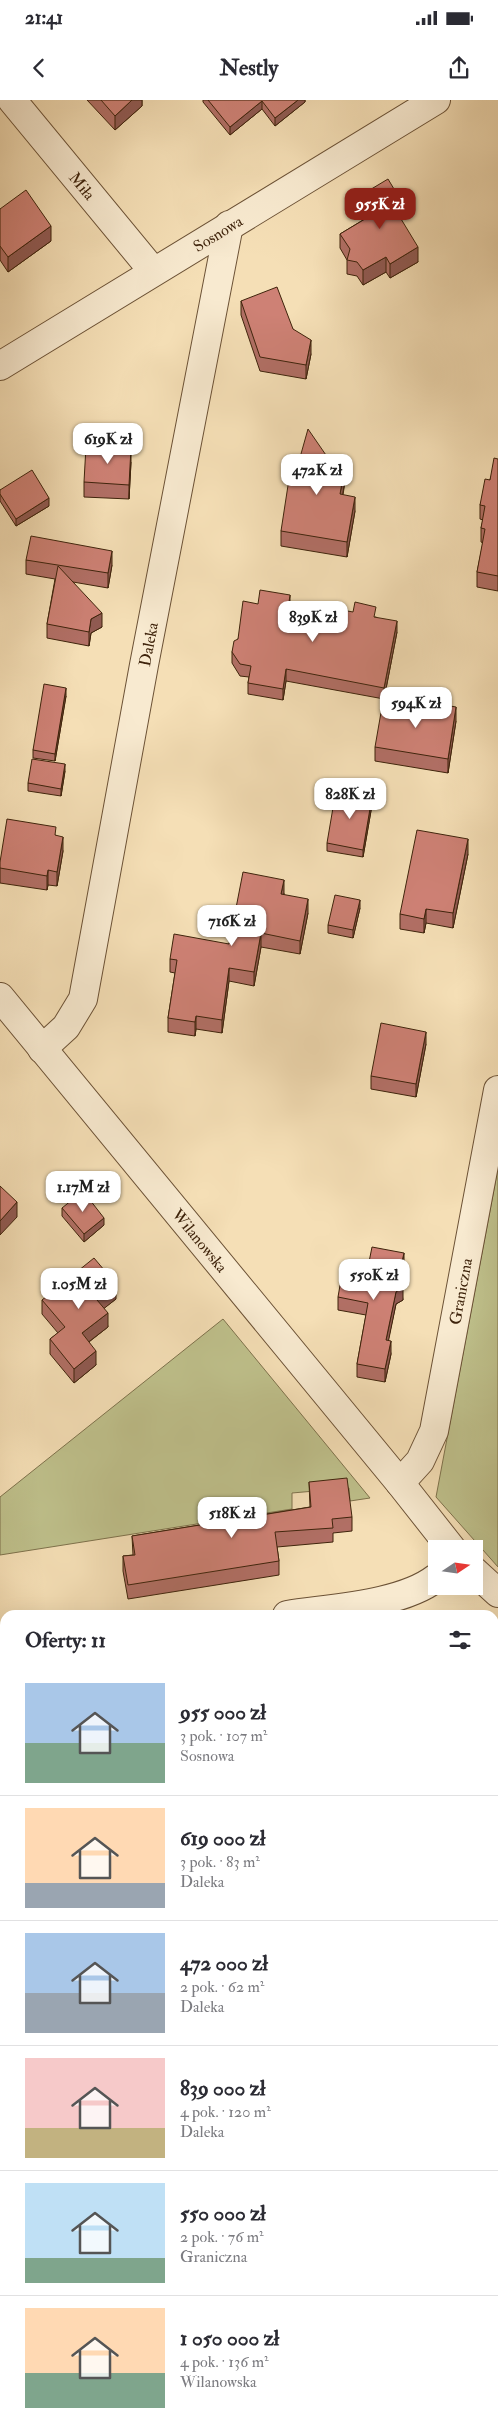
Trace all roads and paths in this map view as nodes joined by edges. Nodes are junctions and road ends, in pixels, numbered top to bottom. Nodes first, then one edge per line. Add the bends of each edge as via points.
1 (12, 100) edge
2 (436, 100) edge
3 (228, 225) junction
4 (153, 271) junction
5 (0, 366) edge
6 (0, 997) edge
7 (42, 1049) junction
8 (498, 1090) edge
9 (400, 1482) junction
10 (445, 1540) edge
11 (483, 1580) edge
12 (428, 1583) edge
13 (498, 1593) edge
14 (318, 1610) edge

1 - 4 street, Miła
2 - 3 street, Sosnowa
3 - 4 street, Sosnowa
3 - 7 street, Daleka via 83,999 66,1027
4 - 5 street, Sosnowa
6 - 7 street, Wilanowska
7 - 9 street, Wilanowska
8 - 9 street, Graniczna via 434,1432 420,1461
9 - 10 street, Wilanowska
11 - 13 street
12 - 14 street via 394,1598

